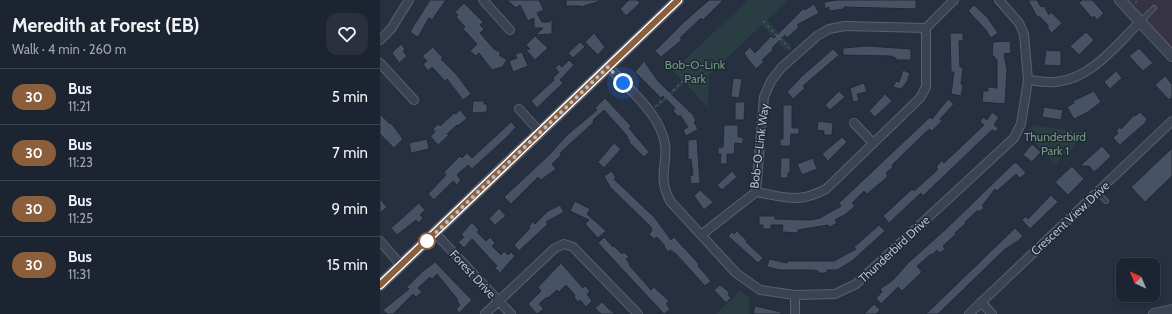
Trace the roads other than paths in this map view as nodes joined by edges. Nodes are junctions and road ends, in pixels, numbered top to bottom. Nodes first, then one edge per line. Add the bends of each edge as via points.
1 (409, 0) edge
2 (483, 0) edge
3 (678, 0) edge
4 (954, 0) edge
5 (998, 0) edge
6 (1120, 0) edge
7 (1154, 8) dead end
8 (1140, 22) junction
9 (926, 28) junction
10 (510, 30) dead end
11 (380, 40) edge
12 (1171, 52) edge
13 (380, 63) edge
14 (608, 67) junction
15 (1028, 80) junction
16 (414, 100) dead end
17 (519, 109) dead end
18 (1172, 121) edge
19 (854, 123) dead end
20 (540, 132) junction
21 (873, 143) junction
22 (756, 192) junction
23 (1097, 192) junction
24 (1106, 201) dead end
25 (435, 233) junction
26 (701, 235) junction
27 (380, 241) edge
28 (401, 265) junction
29 (380, 285) edge
30 (795, 295) junction
31 (499, 301) junction
32 (981, 302) junction
33 (1172, 310) edge
34 (485, 314) edge
35 (512, 314) edge
36 (638, 314) edge
37 (795, 314) edge
38 (969, 314) edge
39 (992, 314) edge
40 (1154, 314) edge

1 - 11 street via 391,29
2 - 10 street
3 - 14 street
4 - 9 street
5 - 15 street, Thunderbird Drive via 1019,23 1024,34
6 - 8 street
7 - 8 lane
8 - 12 street
8 - 15 street via 1090,70 1074,78 1055,82
9 - 21 street via 926,87 920,98
9 - 22 street, Bob-O-Link Way via 845,26 829,29 796,55 771,81 764,97
13 - 16 street
14 - 20 street
14 - 26 street, Thunderbird Drive via 650,112 659,126 665,144 662,178 664,190 670,201
15 - 30 street, Thunderbird Drive via 1021,124 1014,138 862,279 835,294
17 - 20 street
18 - 23 street, Crescent View Drive
19 - 21 street
20 - 25 street
21 - 22 street via 826,190 811,197 797,200
22 - 26 street, Bob-O-Link Way
23 - 24 lane
23 - 32 street, Crescent View Drive
25 - 28 street
25 - 31 street, Forest Drive
26 - 30 street, Thunderbird Drive via 736,273 760,290
27 - 28 street
28 - 29 street
30 - 37 street
31 - 34 street
31 - 35 street, Forest Drive
31 - 36 street via 555,248 564,244 573,247
32 - 38 street, Crescent View Drive
32 - 39 street
33 - 40 street

